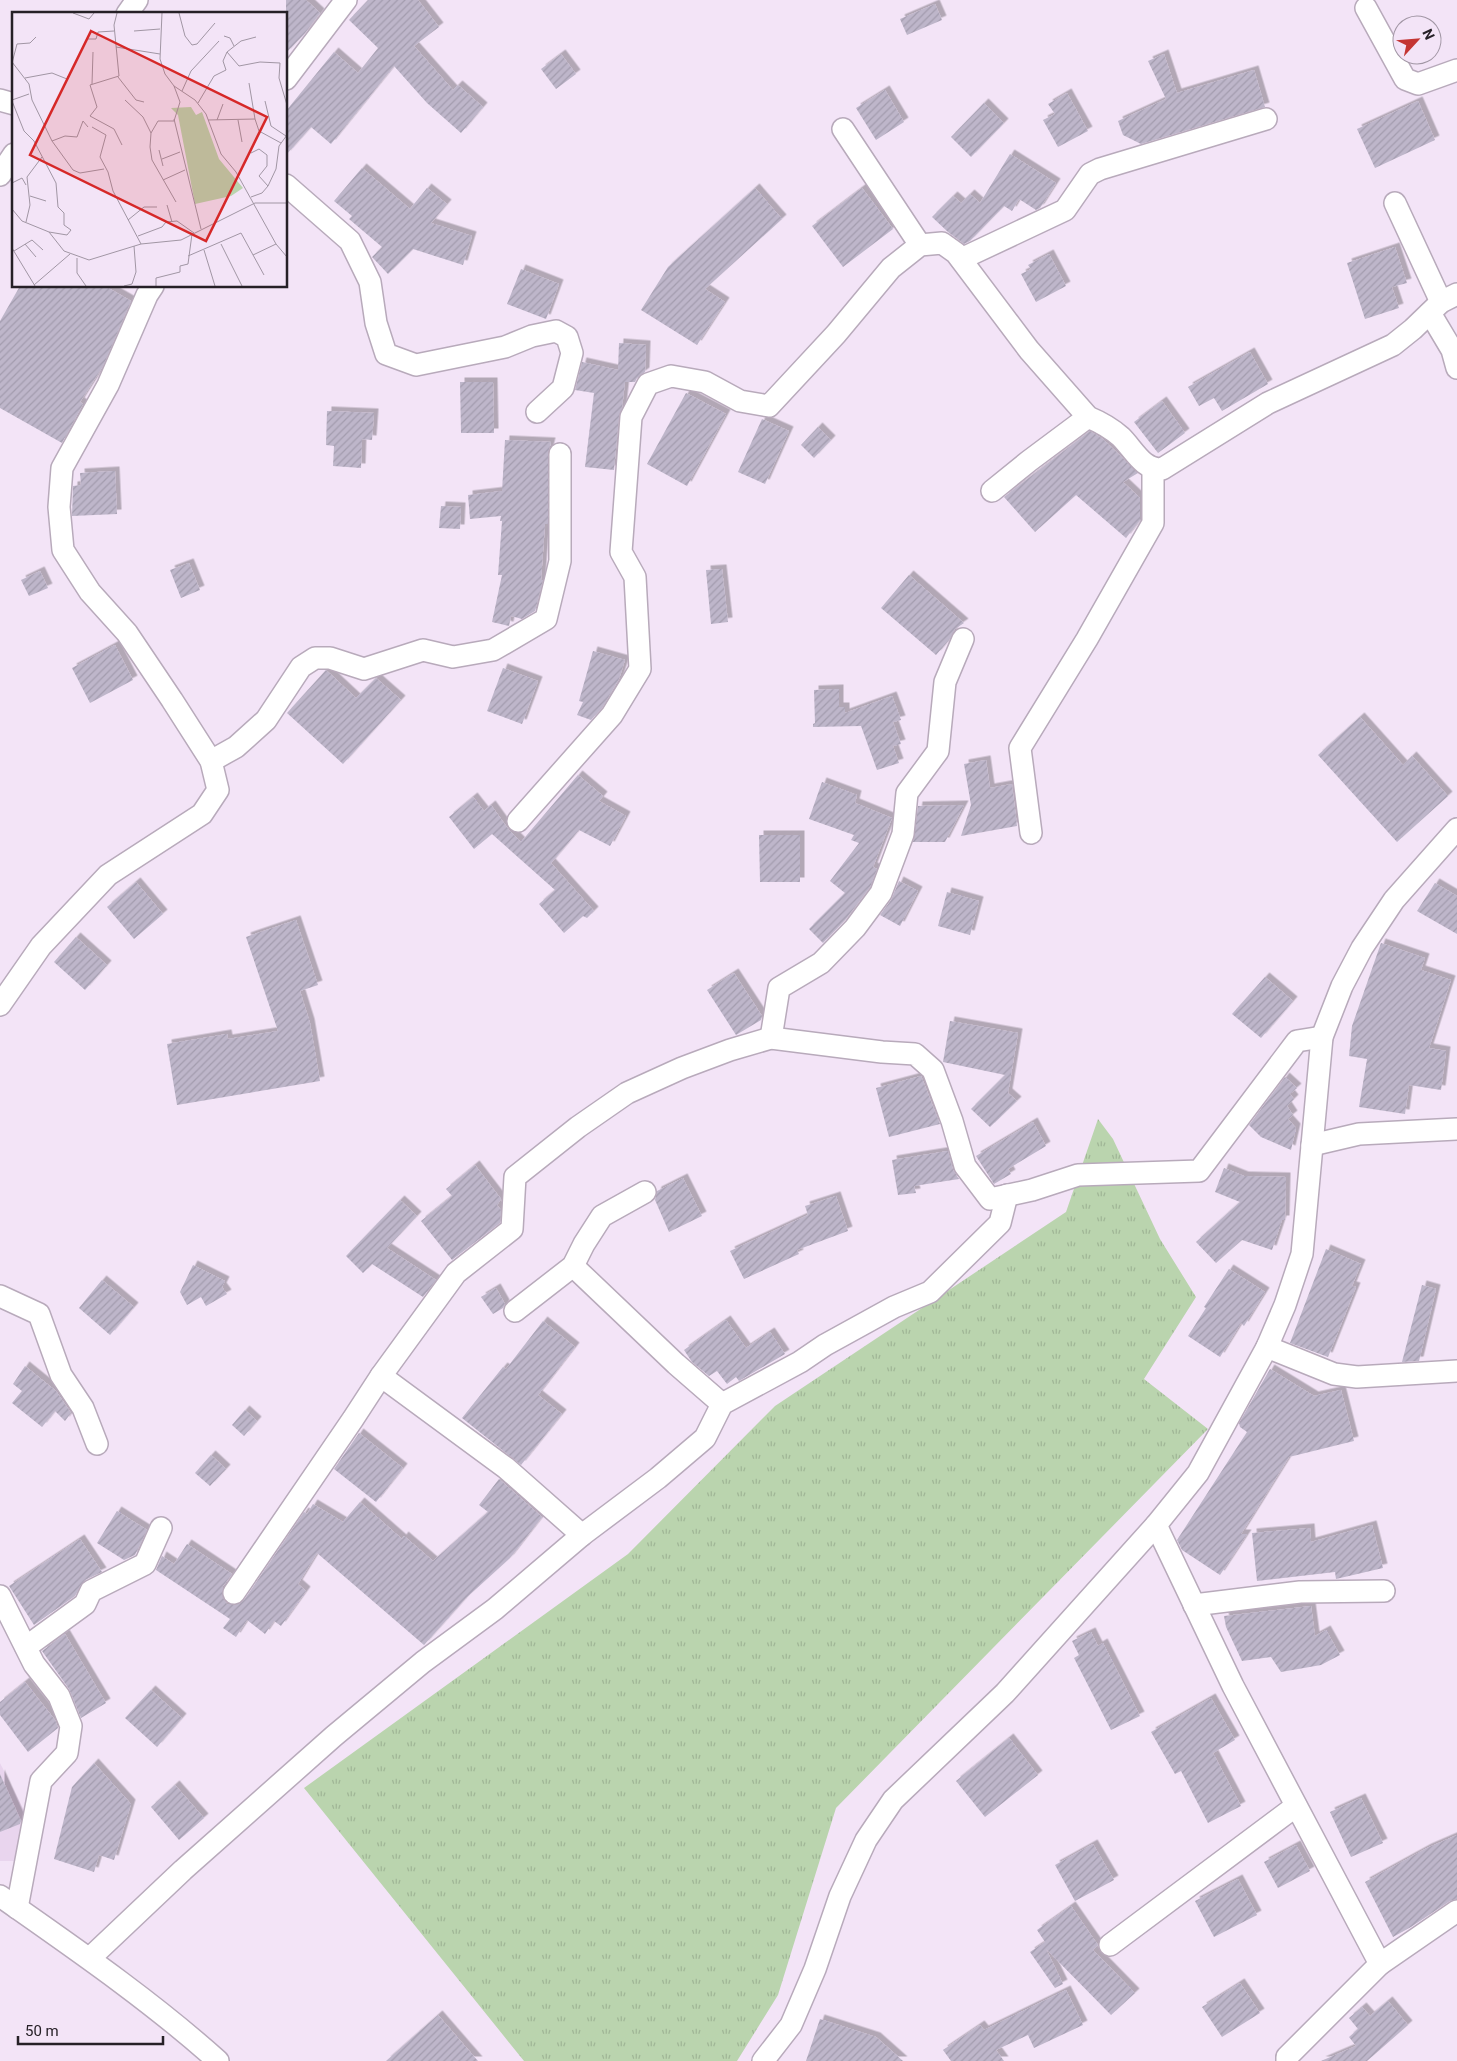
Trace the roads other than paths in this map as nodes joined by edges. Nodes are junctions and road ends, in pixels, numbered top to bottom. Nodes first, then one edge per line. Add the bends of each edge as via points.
1 (137, 0) edge
2 (346, 0) edge
3 (1366, 8) dead end
4 (128, 12) edge
5 (1457, 70) edge
6 (288, 76) edge
7 (1266, 119) dead end
8 (843, 129) dead end
9 (12, 157) edge
10 (0, 175) edge
11 (288, 187) edge
12 (1395, 204) dead end
13 (920, 246) junction
14 (962, 259) junction
15 (152, 288) edge
16 (1443, 303) edge
17 (1457, 368) edge
18 (537, 412) dead end
19 (1088, 417) junction
20 (560, 454) dead end
21 (1154, 469) junction
22 (992, 491) dead end
23 (963, 639) dead end
24 (211, 762) junction
25 (518, 821) dead end
26 (1457, 829) edge
27 (1030, 833) dead end
28 (0, 1005) edge
29 (1322, 1036) junction
30 (771, 1038) junction
31 (1457, 1129) edge
32 (1312, 1145) junction
33 (645, 1192) dead end
34 (1007, 1195) junction
35 (573, 1266) junction
36 (0, 1296) edge
37 (515, 1311) dead end
38 (1267, 1347) junction
39 (1457, 1370) edge
40 (381, 1376) junction
41 (722, 1404) junction
42 (97, 1444) dead end
43 (1156, 1526) junction
44 (161, 1528) dead end
45 (582, 1535) junction
46 (1384, 1591) dead end
47 (234, 1593) dead end
48 (0, 1596) edge
49 (1194, 1605) junction
50 (26, 1647) junction
51 (1296, 1806) junction
52 (0, 1896) edge
53 (17, 1908) junction
54 (1457, 1911) edge
55 (1110, 1945) dead end
56 (90, 1958) junction
57 (1380, 1964) junction
58 (218, 2061) edge
59 (764, 2061) edge
60 (1287, 2061) edge

1 - 4 street
2 - 6 street
3 - 5 street via 1405,79 1418,84
7 - 14 street via 1100,169 1090,174 1065,210
8 - 13 street
9 - 10 street
11 - 18 street via 350,241 370,282 376,323 386,354 416,365 505,347 556,331 567,337 572,353 563,388
12 - 16 street
13 - 14 street via 942,243
13 - 25 street via 891,268 836,334 769,406 740,401 705,382 671,376 648,384 631,417 621,552 635,577 640,669 612,715
14 - 19 street via 1029,350
15 - 24 street via 108,385 62,468 58,507 63,550 90,592 127,633
16 - 17 street
16 - 21 street via 1393,345 1268,403 1162,469
19 - 21 street via 1120,436 1146,465
19 - 22 street
20 - 24 street via 560,561 546,619 493,650 453,657 423,650 364,669 330,658 315,658 301,667 266,720 236,747
21 - 27 street via 1153,523 1020,748
23 - 30 street via 945,682 938,751 907,792 903,834 881,893 855,928 820,963 779,988
24 - 28 street via 218,790 202,814 108,875 41,946
26 - 29 street via 1394,900 1362,948
29 - 32 street
29 - 34 street via 1297,1041 1199,1171 1078,1175
30 - 34 street via 915,1054 933,1070 965,1166 990,1199
30 - 40 street via 682,1068 627,1094 578,1127 515,1177 512,1228 456,1273
31 - 32 street via 1359,1134
32 - 38 street via 1302,1254
33 - 35 street via 602,1216
34 - 41 street via 1000,1223 930,1292 894,1307
35 - 37 street
35 - 41 street
36 - 42 street via 39,1314 62,1375 83,1408
38 - 39 street via 1334,1374 1357,1377
38 - 43 street via 1198,1473
40 - 45 street via 506,1468
40 - 47 street
41 - 45 street via 705,1438
43 - 49 street
43 - 59 street via 1005,1693 893,1800 866,1840 840,1896 815,1970 791,2025
44 - 50 street via 145,1564 91,1591 85,1604
45 - 56 street via 495,1609 423,1662 334,1736 183,1870
46 - 49 street via 1300,1592
48 - 50 street
49 - 51 street
50 - 53 street via 34,1664 59,1696 71,1726 67,1753 42,1782
51 - 55 street
51 - 57 street
52 - 53 street
53 - 56 street
54 - 57 street
56 - 58 street
57 - 60 street via 1287,2057

